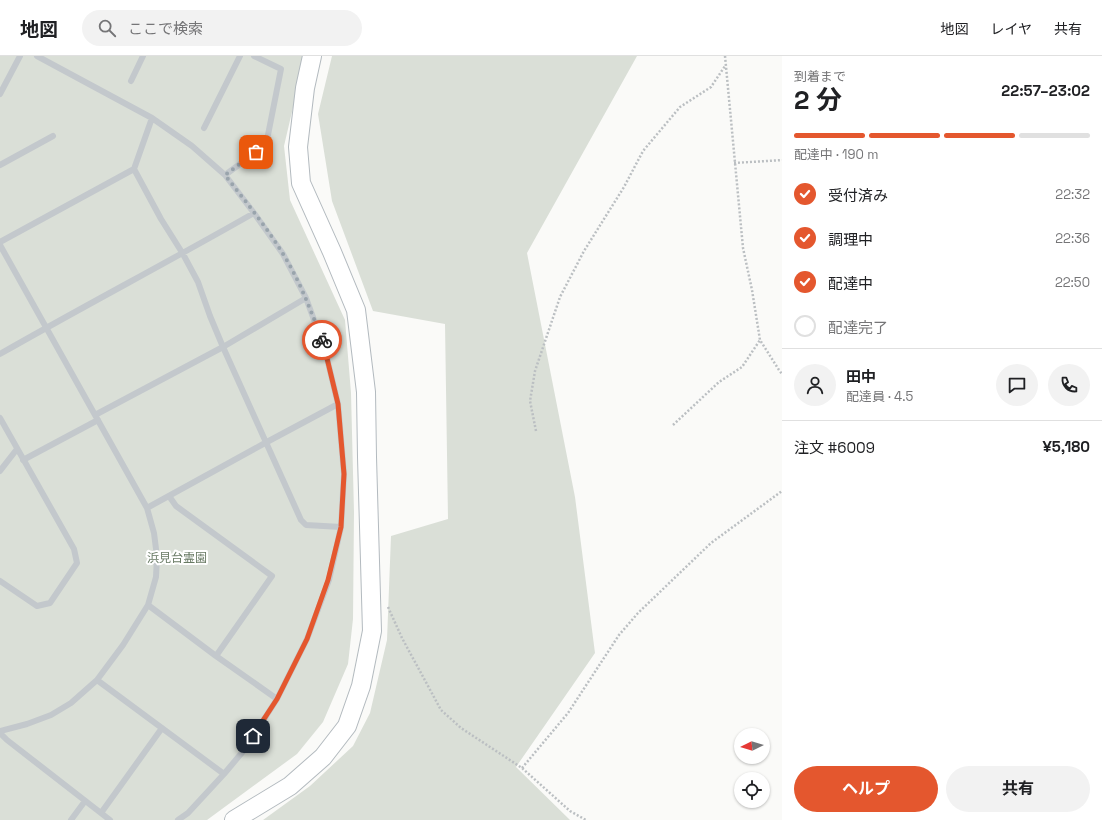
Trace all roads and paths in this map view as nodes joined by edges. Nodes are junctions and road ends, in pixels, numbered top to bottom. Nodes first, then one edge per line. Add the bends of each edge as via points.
1 (20, 56) edge
2 (37, 56) edge
3 (143, 56) edge
4 (240, 56) edge
5 (254, 56) edge
6 (312, 56) edge
7 (725, 56) edge
8 (725, 66) junction
9 (131, 80) dead end
10 (0, 94) edge
11 (152, 118) junction
12 (204, 128) dead end
13 (53, 136) dead end
14 (782, 160) edge
15 (734, 163) junction
16 (0, 165) edge
17 (134, 169) junction
18 (225, 175) junction
19 (254, 213) junction
20 (0, 244) edge
21 (183, 254) junction
22 (306, 298) junction
23 (46, 327) junction
24 (760, 340) junction
25 (223, 346) junction
26 (0, 354) edge
27 (782, 374) edge
28 (338, 404) junction
29 (96, 417) junction
30 (0, 418) edge
31 (673, 425) dead end
32 (536, 431) dead end
33 (265, 443) junction
34 (17, 449) junction
35 (23, 460) junction
36 (0, 471) edge
37 (782, 491) edge
38 (169, 496) junction
39 (147, 508) junction
40 (341, 527) junction
41 (0, 581) edge
42 (386, 603) dead end
43 (148, 604) junction
44 (216, 656) junction
45 (97, 680) junction
46 (277, 699) junction
47 (162, 728) junction
48 (0, 732) edge
49 (522, 768) junction
50 (224, 774) junction
51 (86, 801) junction
52 (101, 813) junction
53 (71, 820) edge
54 (110, 820) edge
55 (178, 820) edge
56 (234, 820) edge
57 (586, 820) edge

1 - 10 lane
2 - 11 lane
3 - 9 lane
4 - 12 lane
5 - 18 lane via 281,69 266,145
6 - 56 street via 305,88 298,147 301,183 356,310 366,392 372,631 361,686 347,726 323,757 290,786
7 - 8 path
8 - 15 path
8 - 32 path via 711,87 680,107 643,151 560,296 535,371 530,401
11 - 17 lane
11 - 18 lane via 192,146
13 - 16 lane
14 - 15 path
15 - 24 path via 743,248
17 - 20 lane
17 - 21 lane
18 - 19 lane
19 - 21 lane
19 - 22 lane via 283,254
20 - 23 lane
21 - 23 lane
21 - 25 lane via 198,282
22 - 25 lane
22 - 28 lane via 325,350
23 - 26 lane
23 - 29 lane
24 - 27 path
24 - 31 path via 742,367 719,382
25 - 29 lane
25 - 33 lane
28 - 33 lane
28 - 40 lane via 344,474
29 - 35 lane
29 - 39 lane
30 - 34 lane
33 - 38 lane
33 - 40 lane via 301,520 306,525
34 - 35 lane
34 - 36 lane
35 - 41 lane via 74,549 77,563 50,603 37,606
37 - 49 path via 710,543 638,613 619,635 568,713
38 - 39 lane
38 - 44 lane via 176,506 272,576
39 - 43 lane via 157,556 156,577
40 - 46 lane via 328,580 307,639
42 - 49 path via 441,710 461,728
43 - 44 lane
43 - 45 lane via 123,645
44 - 46 lane
45 - 47 lane
45 - 48 lane via 71,703 51,715
46 - 50 lane via 245,749
47 - 50 lane
47 - 52 lane
48 - 51 lane
49 - 57 path via 570,811
50 - 55 lane via 188,813
51 - 52 lane
51 - 53 lane
52 - 54 lane

